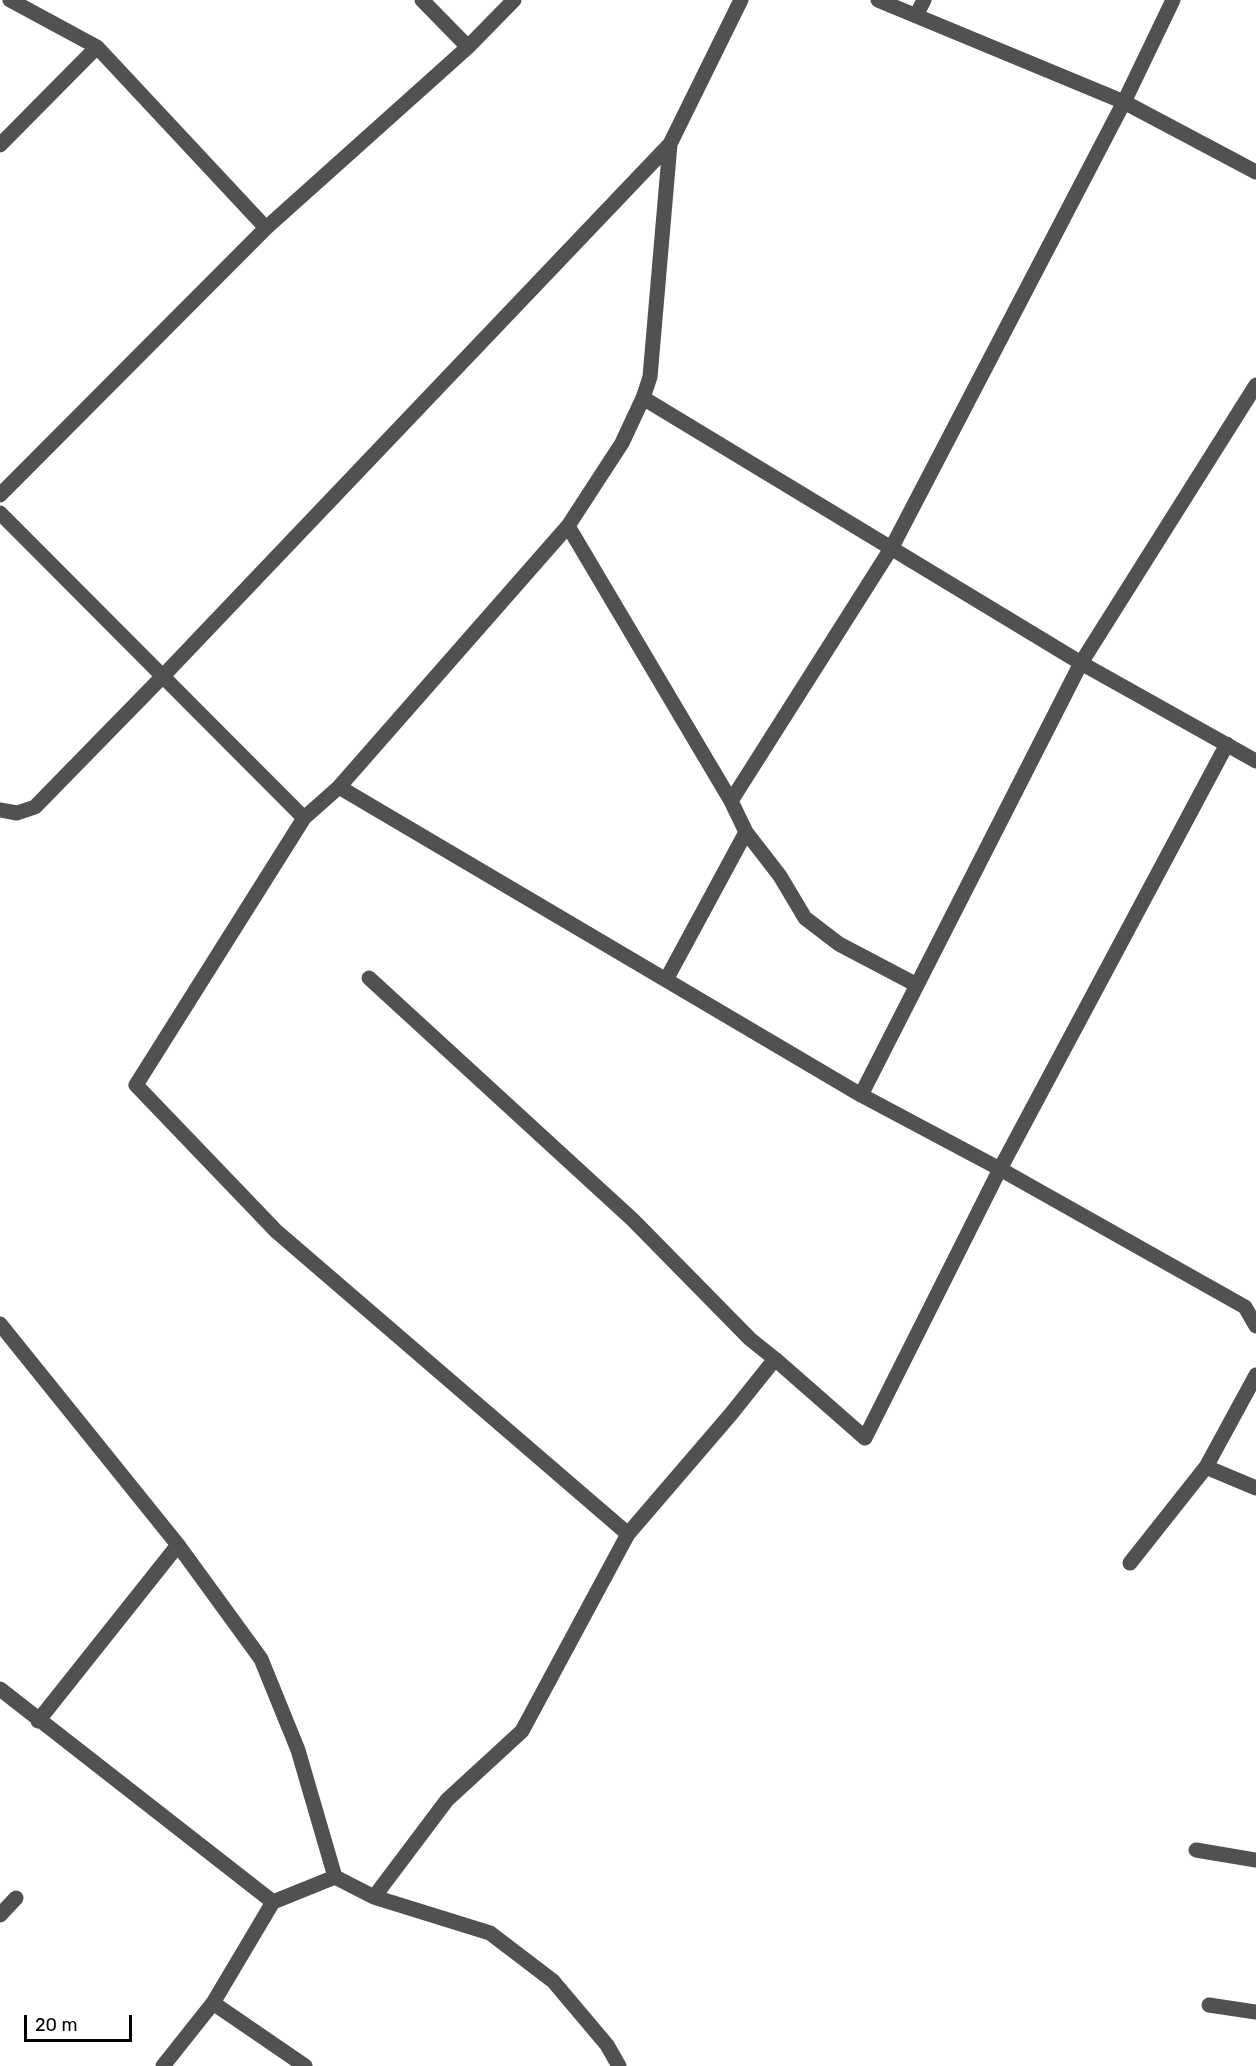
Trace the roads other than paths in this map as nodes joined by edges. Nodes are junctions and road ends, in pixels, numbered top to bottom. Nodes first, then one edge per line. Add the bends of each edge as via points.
1 (10, 0) edge
2 (422, 0) edge
3 (514, 0) edge
4 (741, 0) edge
5 (878, 0) edge
6 (924, 0) edge
7 (1173, 0) edge
8 (916, 16) junction
9 (97, 47) junction
10 (468, 47) junction
11 (1124, 102) junction
12 (670, 144) junction
13 (0, 145) edge
14 (1256, 172) edge
15 (266, 228) junction
16 (1256, 385) edge
17 (643, 398) junction
18 (0, 495) edge
19 (0, 513) edge
20 (568, 526) junction
21 (892, 547) junction
22 (1081, 663) junction
23 (163, 676) junction
24 (1227, 744) junction
25 (1256, 761) edge
26 (339, 787) junction
27 (732, 801) junction
28 (0, 810) edge
29 (304, 818) junction
30 (746, 832) junction
31 (369, 978) dead end
32 (666, 980) junction
33 (917, 985) junction
34 (861, 1095) junction
35 (1000, 1169) junction
36 (0, 1324) edge
37 (1256, 1326) edge
38 (775, 1359) junction
39 (1256, 1375) edge
40 (1206, 1467) junction
41 (1256, 1488) edge
42 (628, 1534) junction
43 (178, 1545) junction
44 (1130, 1563) dead end
45 (0, 1689) edge
46 (38, 1721) junction
47 (1196, 1850) dead end
48 (1256, 1860) edge
49 (334, 1877) junction
50 (374, 1897) junction
51 (16, 1898) dead end
52 (273, 1902) junction
53 (0, 1915) edge
54 (213, 2003) junction
55 (1209, 2005) dead end
56 (1256, 2012) edge
57 (163, 2066) edge
58 (304, 2066) edge
59 (619, 2066) edge

1 - 9 street
2 - 10 street
3 - 10 street
4 - 12 street
5 - 8 street
6 - 8 street
7 - 11 street
8 - 11 street
9 - 13 street
9 - 15 street
10 - 15 street
11 - 14 street
11 - 21 street
12 - 17 street via 650,377
12 - 23 street
15 - 18 street
16 - 22 street
17 - 20 street via 622,443
17 - 21 street
19 - 23 street
20 - 26 street
20 - 27 street
21 - 22 street
21 - 27 street
22 - 24 street
22 - 33 street
23 - 28 street via 35,807 17,813
23 - 29 street
24 - 25 street
24 - 35 street
26 - 29 street
26 - 32 street
27 - 30 street
29 - 42 street via 136,1084 276,1231
30 - 32 street
30 - 33 street via 806,918 839,944
31 - 38 street via 633,1220 750,1339
32 - 34 street
33 - 34 street
34 - 35 street
35 - 37 street via 1245,1307
35 - 38 street via 865,1438
36 - 43 street
38 - 42 street
39 - 40 street
40 - 41 street
40 - 44 street
42 - 50 street via 522,1731 447,1800
43 - 46 street
43 - 49 street via 261,1659 298,1750
45 - 46 street
46 - 52 street
47 - 48 street
49 - 50 street
49 - 52 street
50 - 59 street via 490,1934 553,1981 607,2045
51 - 53 street
52 - 54 street
54 - 57 street
54 - 58 street
55 - 56 street

